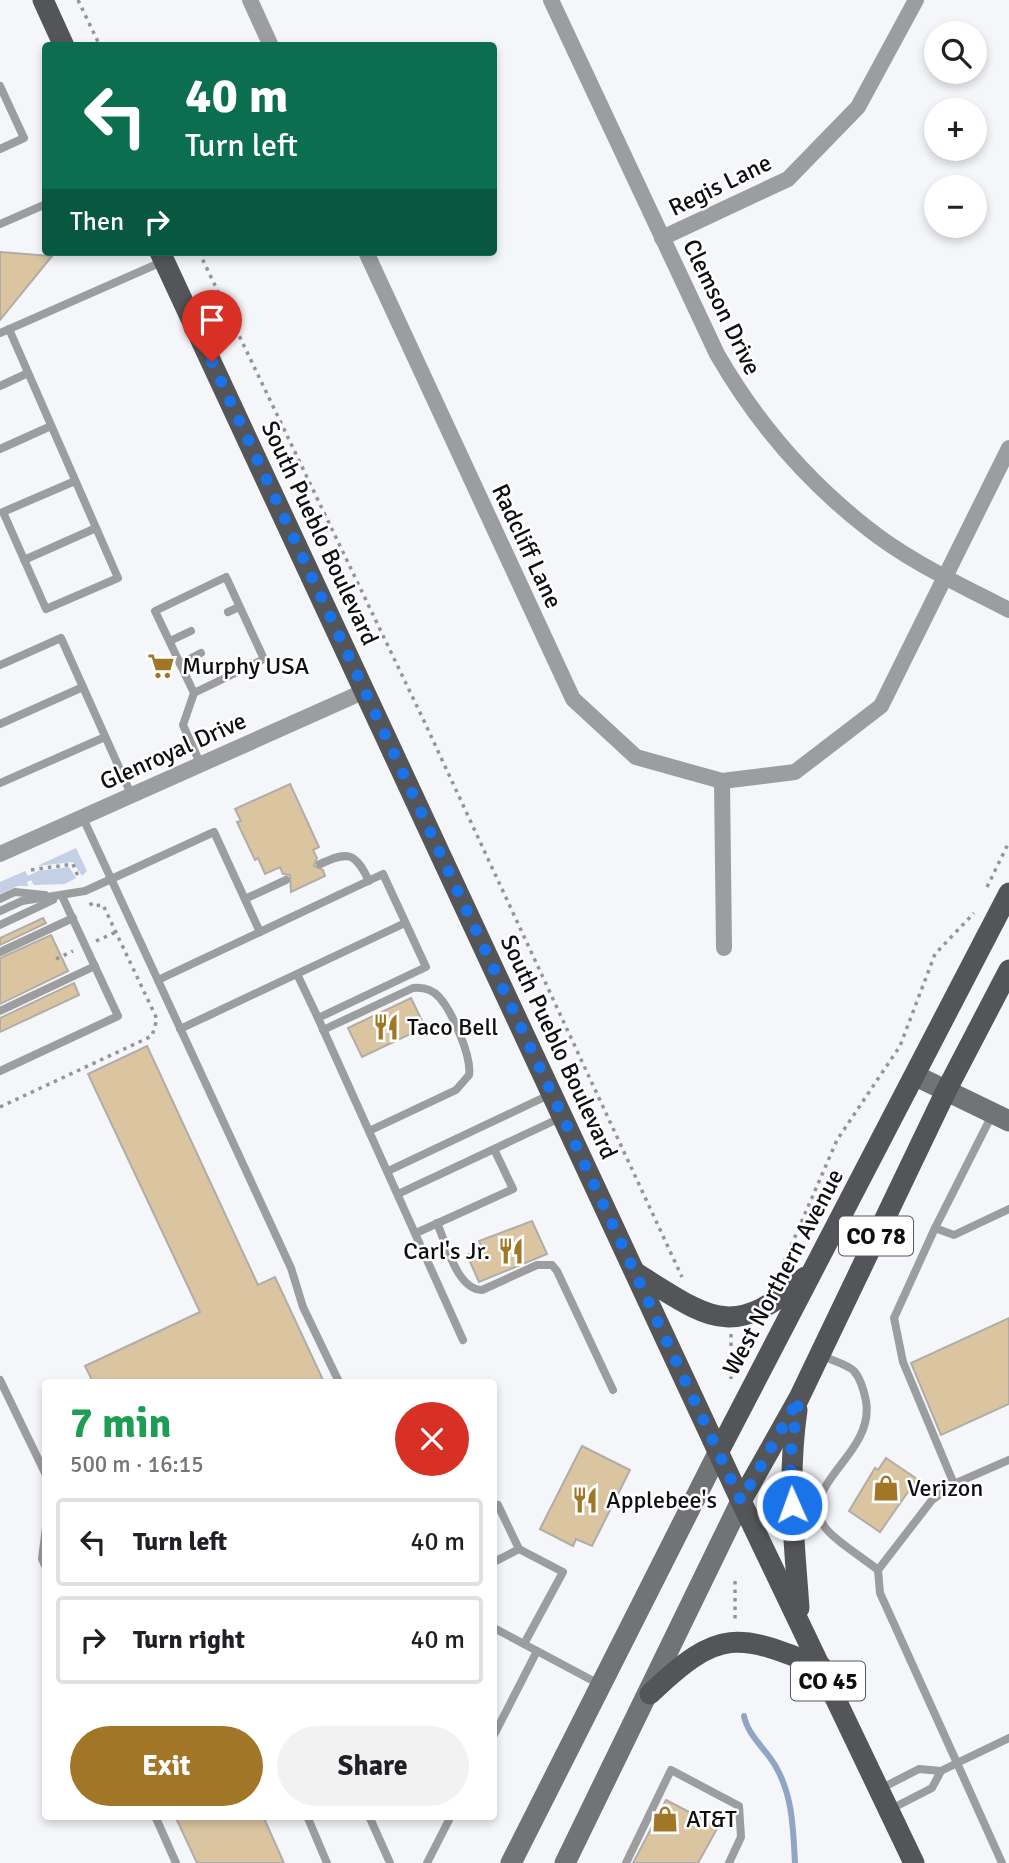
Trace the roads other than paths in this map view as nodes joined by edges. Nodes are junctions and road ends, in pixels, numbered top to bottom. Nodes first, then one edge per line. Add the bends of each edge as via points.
1 (43, 0) edge
2 (250, 0) edge
3 (551, 0) edge
4 (916, 0) edge
5 (62, 42) edge
6 (269, 42) edge
7 (0, 86) edge
8 (0, 149) edge
9 (42, 206) edge
10 (0, 224) edge
11 (662, 238) junction
12 (162, 256) edge
13 (368, 256) edge
14 (9, 329) junction
15 (0, 333) edge
16 (28, 373) junction
17 (0, 386) edge
18 (51, 426) junction
19 (1009, 448) edge
20 (0, 449) edge
21 (75, 481) junction
22 (1, 513) edge
23 (96, 528) junction
24 (24, 560) junction
25 (943, 576) junction
26 (239, 607) junction
27 (1009, 610) edge
28 (228, 612) dead end
29 (250, 630) junction
30 (191, 631) dead end
31 (239, 635) dead end
32 (170, 641) junction
33 (201, 653) dead end
34 (180, 664) junction
35 (0, 665) edge
36 (83, 687) junction
37 (365, 691) junction
38 (194, 693) junction
39 (0, 724) edge
40 (105, 737) junction
41 (200, 763) junction
42 (723, 781) junction
43 (0, 783) edge
44 (131, 794) junction
45 (82, 816) junction
46 (0, 853) edge
47 (320, 864) dead end
48 (111, 879) junction
49 (286, 880) dead end
50 (369, 881) junction
51 (1009, 893) edge
52 (62, 896) junction
53 (0, 899) edge
54 (245, 899) junction
55 (0, 911) edge
56 (73, 918) junction
57 (405, 923) junction
58 (0, 925) edge
59 (260, 932) junction
60 (724, 948) dead end
61 (0, 952) edge
62 (95, 966) junction
63 (1009, 970) edge
64 (297, 974) junction
65 (158, 981) junction
66 (0, 1011) edge
67 (318, 1018) junction
68 (180, 1029) junction
69 (323, 1030) junction
70 (0, 1071) edge
71 (916, 1076) junction
72 (947, 1088) junction
73 (552, 1094) junction
74 (563, 1117) junction
75 (1001, 1117) edge
76 (369, 1131) junction
77 (494, 1149) junction
78 (388, 1171) junction
79 (398, 1194) junction
80 (1009, 1209) edge
81 (437, 1223) junction
82 (935, 1228) junction
83 (416, 1233) junction
84 (815, 1268) junction
85 (636, 1273) junction
86 (463, 1340) dead end
87 (820, 1355) junction
88 (338, 1379) edge
89 (0, 1380) edge
90 (612, 1390) dead end
91 (799, 1398) junction
92 (719, 1451) junction
93 (1009, 1460) edge
94 (42, 1467) edge
95 (954, 1484) junction
96 (741, 1501) junction
97 (498, 1505) dead end
98 (519, 1549) junction
99 (497, 1560) edge
100 (878, 1570) junction
101 (799, 1620) junction
102 (497, 1630) edge
103 (524, 1644) junction
104 (537, 1651) junction
105 (822, 1667) junction
106 (602, 1686) junction
107 (650, 1694) junction
108 (497, 1729) edge
109 (1009, 1738) edge
110 (957, 1763) junction
111 (941, 1771) junction
112 (879, 1790) junction
113 (889, 1810) junction
114 (157, 1820) edge
115 (309, 1820) edge
116 (371, 1820) edge
117 (449, 1820) edge
118 (176, 1863) edge
119 (327, 1863) edge
120 (390, 1863) edge
121 (427, 1863) edge
122 (511, 1863) edge
123 (565, 1863) edge
124 (626, 1863) edge
125 (729, 1863) edge
126 (914, 1863) edge
127 (1002, 1863) edge

1 - 5 main road
2 - 6 street
3 - 11 street, Clemson Drive
4 - 11 street, Regis Lane via 858,107 788,179
7 - 8 lane via 23,138
9 - 10 lane
11 - 25 street, Clemson Drive via 717,354 740,394 780,444 868,529
12 - 14 lane
12 - 37 main road, South Pueblo Boulevard / CO 45
13 - 42 street, Radcliff Lane via 573,699 636,757
14 - 15 lane
14 - 16 lane
16 - 17 lane
16 - 18 lane
18 - 20 lane
18 - 21 lane
19 - 25 street, Radcliff Lane
21 - 22 lane
21 - 23 lane
22 - 24 lane
23 - 24 lane
23 - 24 lane via 118,578 46,610
25 - 27 street, Clemson Drive
25 - 42 street, Radcliff Lane via 881,706 795,772
26 - 28 lane
26 - 29 lane
26 - 32 lane via 226,577 155,611
29 - 31 lane
29 - 38 lane via 264,659
30 - 32 lane
32 - 34 lane
33 - 34 lane
34 - 38 lane
35 - 36 lane via 61,638
36 - 39 lane
36 - 40 lane
37 - 41 street, Glenroyal Drive
37 - 73 main road, South Pueblo Boulevard / CO 45
38 - 41 lane via 183,725
40 - 43 lane
40 - 44 lane
41 - 44 street, Glenroyal Drive
42 - 60 street
44 - 45 street, Glenroyal Drive
45 - 46 street, Glenroyal Drive
45 - 48 lane
47 - 50 lane via 349,855 358,860
48 - 52 lane
48 - 54 lane via 214,832
48 - 65 lane
49 - 54 lane
50 - 57 lane via 383,874
50 - 59 lane
51 - 71 main road, West Northern Avenue / CO 78
52 - 53 lane via 15,892
52 - 55 lane via 22,901
52 - 56 lane
52 - 58 lane
54 - 59 lane
56 - 61 lane
56 - 62 lane
57 - 64 lane
57 - 67 lane via 426,967
59 - 65 lane
62 - 66 lane
62 - 70 lane via 118,1016
63 - 72 main road, CO 78
64 - 67 lane
64 - 68 lane
65 - 68 lane
67 - 69 lane
68 - 88 lane
69 - 76 lane
69 - 76 lane via 414,988 438,996 445,1004 470,1067 464,1083
71 - 72 main road
71 - 84 main road, West Northern Avenue / CO 78
72 - 75 main road
72 - 87 main road, CO 78
73 - 74 main road, South Pueblo Boulevard / CO 45
73 - 78 lane
74 - 77 lane
74 - 85 main road, South Pueblo Boulevard / CO 45
75 - 82 lane
76 - 78 lane
77 - 79 lane
77 - 81 lane via 513,1189
78 - 79 lane
79 - 83 lane
80 - 82 lane via 954,1235
81 - 83 lane
81 - 90 lane via 468,1287 482,1290 544,1264 557,1271
82 - 95 lane via 894,1318 903,1362
83 - 86 lane
84 - 85 main road via 781,1298 731,1318 710,1317 695,1310
84 - 92 main road, West Northern Avenue / CO 78
85 - 92 main road, South Pueblo Boulevard / CO 45
87 - 91 main road, CO 78
87 - 100 lane via 854,1371 863,1388 869,1419 861,1438 820,1494 818,1510 824,1527
89 - 94 lane
91 - 96 main road, CO 78
91 - 101 main road via 790,1488
92 - 96 main road, South Pueblo Boulevard / CO 45
92 - 106 main road, West Northern Avenue / CO 78
93 - 95 lane
95 - 100 lane via 932,1500
96 - 101 main road, South Pueblo Boulevard / CO 45
96 - 107 main road, CO 78
97 - 98 lane
98 - 99 lane
98 - 103 lane via 563,1572
100 - 110 lane via 880,1593
101 - 105 main road, South Pueblo Boulevard / CO 45
102 - 103 lane
103 - 104 lane
104 - 106 lane
104 - 108 lane
105 - 107 main road via 763,1644 737,1640 710,1648 675,1669
105 - 112 main road, South Pueblo Boulevard / CO 45
106 - 122 main road, West Northern Avenue / CO 78
107 - 123 main road, CO 78
109 - 110 lane
110 - 111 lane
110 - 127 lane
111 - 112 lane via 919,1769
111 - 113 lane via 932,1788
112 - 113 main road, South Pueblo Boulevard / CO 45
113 - 126 main road, South Pueblo Boulevard / CO 45
114 - 118 lane
115 - 119 lane
116 - 120 lane
117 - 121 lane
124 - 125 lane via 671,1770 739,1806 741,1837

